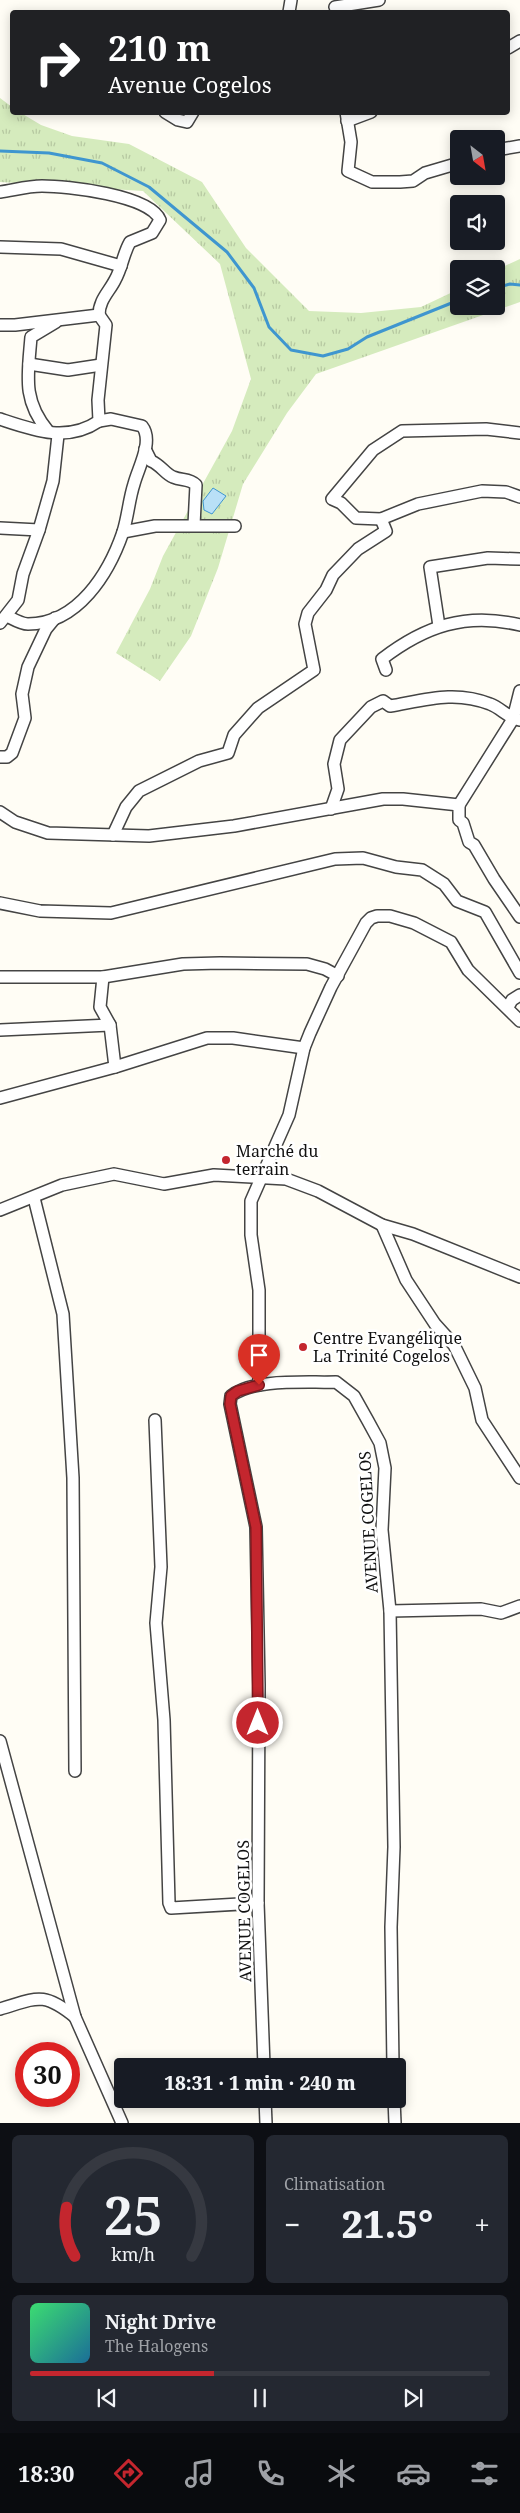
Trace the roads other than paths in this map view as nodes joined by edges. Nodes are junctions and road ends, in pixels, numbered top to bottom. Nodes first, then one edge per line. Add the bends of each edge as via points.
1 (379, 0) edge
2 (335, 7) edge
3 (172, 115) edge
4 (191, 115) edge
5 (346, 117) edge
6 (520, 146) edge
7 (505, 148) edge
8 (450, 166) edge
9 (0, 192) edge
10 (0, 247) edge
11 (121, 266) junction
12 (99, 316) junction
13 (60, 319) junction
14 (0, 325) edge
15 (29, 364) junction
16 (101, 365) junction
17 (0, 419) edge
18 (99, 422) junction
19 (53, 433) junction
20 (520, 433) edge
21 (146, 449) junction
22 (520, 497) edge
23 (381, 519) junction
24 (194, 525) junction
25 (235, 526) dead end
26 (0, 528) edge
27 (39, 530) junction
28 (123, 532) junction
29 (520, 559) edge
30 (55, 618) junction
31 (3, 620) edge
32 (520, 625) edge
33 (439, 626) junction
34 (386, 670) dead end
35 (520, 691) edge
36 (517, 720) edge
37 (0, 757) edge
38 (459, 805) junction
39 (331, 809) junction
40 (0, 812) edge
41 (113, 835) junction
42 (0, 903) edge
43 (520, 917) edge
44 (520, 973) edge
45 (338, 976) junction
46 (0, 977) edge
47 (103, 977) junction
48 (520, 995) edge
49 (508, 1007) junction
50 (520, 1021) edge
51 (110, 1025) junction
52 (0, 1030) edge
53 (304, 1048) junction
54 (115, 1067) junction
55 (0, 1098) edge
56 (262, 1177) junction
57 (34, 1198) junction
58 (0, 1210) edge
59 (382, 1225) junction
60 (520, 1277) edge
61 (259, 1385) junction
62 (155, 1420) dead end
63 (520, 1478) edge
64 (520, 1606) edge
65 (390, 1611) junction
66 (0, 1741) edge
67 (75, 1772) dead end
68 (258, 1903) junction
69 (0, 2009) edge
70 (75, 2017) junction
71 (264, 2058) edge
72 (393, 2058) edge
73 (265, 2108) edge
74 (394, 2108) edge
75 (122, 2123) edge
76 (266, 2123) edge
77 (395, 2123) edge

1 - 2 street
3 - 4 street via 187,122
5 - 8 street via 351,142 348,171 365,180 413,181 425,173
6 - 7 street
9 - 11 street via 42,186 98,191 153,211 160,220 156,227 149,235 130,242
10 - 11 street via 61,249
11 - 12 street via 103,298
12 - 13 street
12 - 16 street via 106,325
13 - 14 street
13 - 15 street via 31,338
15 - 16 street via 68,370
15 - 19 street via 29,400 33,410
16 - 18 street
17 - 19 street
18 - 19 street via 89,428
18 - 21 street via 111,419 142,426
19 - 27 street via 53,481
20 - 23 street via 486,429 410,430 390,437 373,450 332,499 356,518
21 - 24 street via 151,461 172,477 189,480 196,485
21 - 28 street via 133,485
22 - 23 street via 506,492 482,491 418,504
23 - 41 street via 386,531 358,549 333,575 308,613 305,624 314,670 258,708 234,735 228,753 199,761 139,790 126,807
24 - 25 street
24 - 28 street via 144,527
26 - 27 street
27 - 31 street via 23,574 18,600
28 - 30 street via 113,556 87,598
29 - 33 street via 488,558 430,567
30 - 31 street via 27,624
30 - 37 street via 28,667 22,694 25,718 12,753
32 - 33 street via 485,619
33 - 34 street via 406,641 382,659
35 - 36 street
36 - 38 street
36 - 39 street via 490,704 453,695 390,706 383,701 371,707 340,740 334,764 338,788
38 - 39 street via 396,799
38 - 43 street via 458,820 463,823 469,842 474,844
39 - 41 street via 234,826 149,836
40 - 41 street via 15,822 48,834
42 - 44 street via 40,911 111,913 335,859 363,858 422,870 444,884 457,901 486,912
45 - 47 street via 307,964 220,962 183,964
45 - 49 street via 366,923 377,916 390,916 414,923 451,942 468,970
45 - 53 street
46 - 47 street
47 - 51 street via 100,1008
48 - 49 street
49 - 50 street
51 - 52 street
51 - 54 street
53 - 54 street via 233,1038 206,1038
53 - 56 street via 289,1115
54 - 55 street
56 - 57 street via 214,1175 164,1184 114,1174 62,1185
56 - 59 street via 286,1179 318,1191
56 - 61 street via 252,1201 251,1235 259,1290
57 - 58 street
57 - 67 street via 63,1314 73,1478
59 - 60 street via 413,1234
59 - 63 street via 406,1280 435,1324 454,1345 475,1388 482,1420
61 - 65 street, AVENUE COGELOS via 336,1382 354,1396 380,1443 384,1468 382,1530
61 - 68 street, AVENUE COGELOS via 238,1391 231,1396 230,1404 256,1527
62 - 68 street via 161,1567 156,1623 164,1720 169,1903 171,1908
64 - 65 street via 501,1613 481,1609
65 - 72 street, AVENUE COGELOS
66 - 70 street
68 - 71 street, AVENUE COGELOS
69 - 70 street via 38,1998 49,1999
70 - 75 street
73 - 76 street
74 - 77 street

